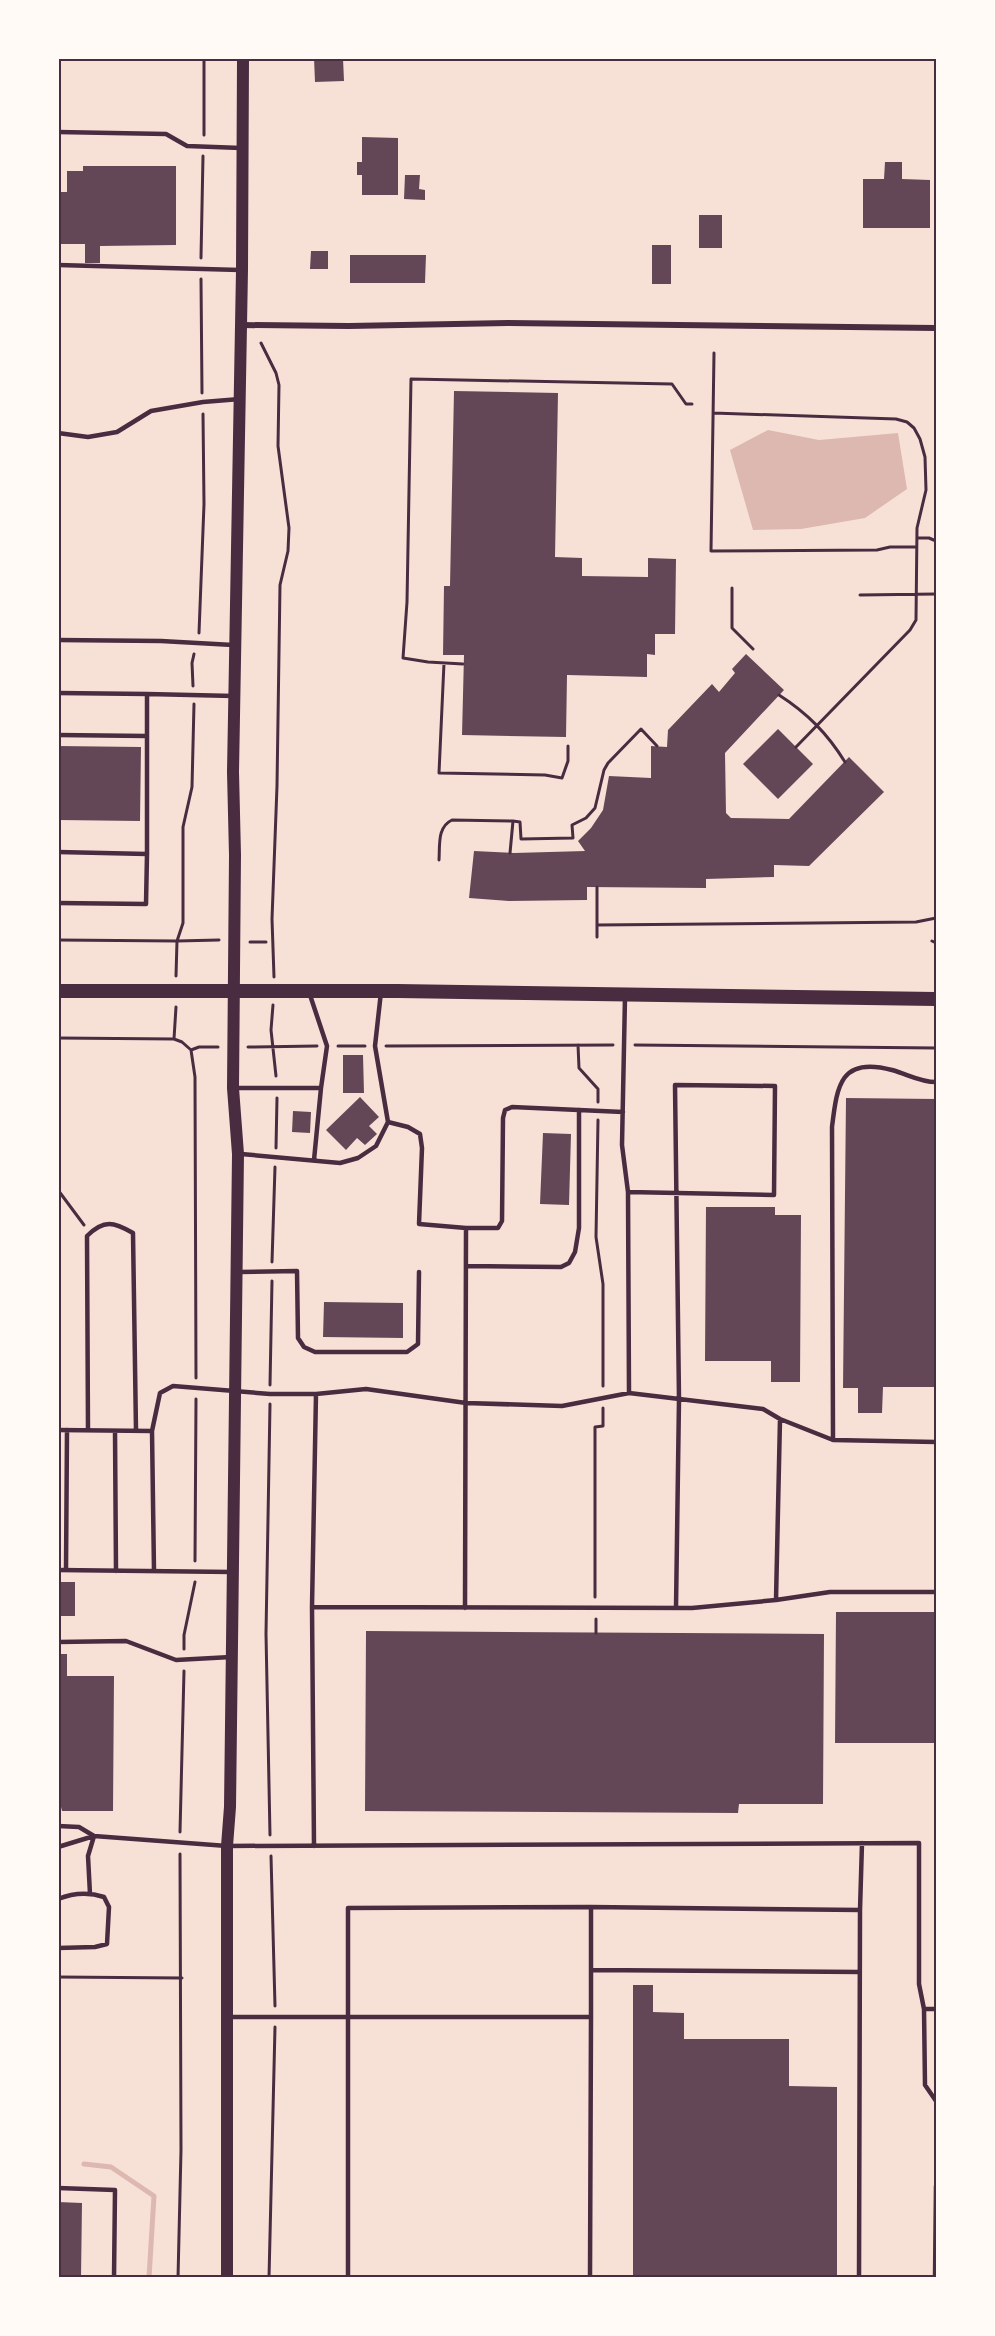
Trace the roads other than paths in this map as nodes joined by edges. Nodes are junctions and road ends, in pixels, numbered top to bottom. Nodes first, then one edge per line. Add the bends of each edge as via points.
1 (243, 58) edge
2 (58, 132) edge
3 (243, 148) junction
4 (58, 265) edge
5 (242, 270) junction
6 (241, 325) junction
7 (936, 328) edge
8 (240, 399) junction
9 (58, 433) edge
10 (58, 640) edge
11 (235, 645) junction
12 (58, 693) edge
13 (147, 694) junction
14 (234, 696) junction
15 (58, 735) edge
16 (147, 736) junction
17 (58, 852) edge
18 (147, 854) junction
19 (58, 903) edge
20 (58, 990) edge
21 (234, 991) junction
22 (308, 991) junction
23 (381, 991) junction
24 (625, 994) junction
25 (936, 999) edge
26 (936, 1082) edge
27 (233, 1088) junction
28 (321, 1088) junction
29 (579, 1110) junction
30 (623, 1112) junction
31 (388, 1122) junction
32 (238, 1154) junction
33 (314, 1160) junction
34 (628, 1192) junction
35 (676, 1193) junction
36 (466, 1228) junction
37 (466, 1266) junction
38 (236, 1272) junction
39 (419, 1272) dead end
40 (234, 1391) junction
41 (629, 1393) junction
42 (316, 1394) junction
43 (679, 1399) junction
44 (466, 1403) junction
45 (780, 1419) junction
46 (58, 1430) edge
47 (67, 1430) junction
48 (88, 1430) junction
49 (115, 1431) junction
50 (136, 1431) junction
51 (152, 1431) junction
52 (833, 1440) junction
53 (936, 1442) edge
54 (58, 1570) edge
55 (66, 1570) junction
56 (116, 1571) junction
57 (154, 1571) junction
58 (232, 1572) junction
59 (936, 1592) edge
60 (776, 1600) junction
61 (312, 1607) junction
62 (465, 1608) junction
63 (676, 1608) junction
64 (58, 1642) edge
65 (231, 1657) junction
66 (58, 1826) edge
67 (94, 1836) junction
68 (862, 1842) junction
69 (227, 1846) junction
70 (314, 1846) junction
71 (58, 1847) edge
72 (90, 1894) junction
73 (58, 1899) edge
74 (591, 1907) junction
75 (860, 1910) junction
76 (58, 1948) edge
77 (591, 1970) junction
78 (860, 1972) junction
79 (924, 2009) junction
80 (936, 2009) edge
81 (227, 2017) junction
82 (348, 2017) junction
83 (591, 2017) junction
84 (936, 2101) edge
85 (936, 2186) edge
86 (58, 2188) edge
87 (114, 2277) edge
88 (227, 2277) edge
89 (348, 2277) edge
90 (590, 2277) edge
91 (859, 2277) edge
92 (934, 2277) edge

1 - 3 main road
2 - 3 lane via 166,134 188,146
3 - 5 main road
4 - 5 lane
5 - 6 main road
6 - 7 street via 508,323
6 - 8 main road
8 - 9 lane via 151,411 117,432 88,437
8 - 11 main road
10 - 11 lane
11 - 14 main road
12 - 13 lane
13 - 14 lane
13 - 16 lane
14 - 21 main road
15 - 16 lane
16 - 18 lane
17 - 18 lane
18 - 19 lane via 146,904
20 - 21 main road
21 - 22 main road
21 - 27 main road
22 - 23 main road
22 - 28 lane via 327,1046
23 - 24 main road
23 - 31 lane via 375,1046
24 - 25 main road
24 - 30 lane
26 - 52 lane via 874,1067 856,1069 845,1075 840,1084 832,1127
27 - 28 lane
27 - 32 main road
28 - 33 lane
29 - 30 lane
29 - 36 lane via 505,1110 502,1221 498,1228
29 - 37 lane via 579,1228 569,1263 561,1267
30 - 34 lane via 622,1145
31 - 33 lane via 376,1146 358,1158 340,1162
31 - 36 lane via 420,1134 419,1224
32 - 33 lane
32 - 38 main road
34 - 35 lane
34 - 41 lane
35 - 35 lane via 774,1195 775,1086 675,1085
35 - 43 lane
36 - 37 lane
37 - 44 lane
38 - 39 lane via 297,1271 298,1338 315,1353 407,1352 418,1344
38 - 40 main road
40 - 42 lane
40 - 51 lane via 173,1386 160,1393
40 - 58 main road
41 - 43 lane
41 - 44 lane via 562,1406
42 - 44 lane via 366,1389
42 - 61 lane
43 - 45 lane via 763,1409
43 - 63 lane
44 - 62 lane
45 - 52 lane
45 - 60 lane
46 - 47 lane
47 - 48 lane
47 - 55 lane
48 - 49 lane
48 - 50 lane via 87,1236 98,1225 116,1224 133,1233
49 - 50 lane
49 - 56 lane
50 - 51 lane
51 - 57 lane
52 - 53 lane
54 - 55 lane
55 - 56 lane
56 - 57 lane
57 - 58 lane
58 - 65 main road
59 - 60 lane via 830,1592
60 - 63 lane
61 - 62 lane
61 - 70 lane
62 - 63 lane
64 - 65 lane via 126,1641 176,1660
65 - 69 main road
66 - 67 lane via 79,1827
67 - 69 lane
67 - 71 lane
67 - 72 lane via 88,1856
68 - 70 lane
68 - 75 lane
68 - 79 lane via 919,1843 919,1984
69 - 70 lane
69 - 81 main road
72 - 73 lane
72 - 76 lane via 104,1898 109,1907 107,1944
74 - 75 lane
74 - 77 lane
74 - 82 lane via 348,1908
75 - 78 lane
77 - 78 lane
77 - 83 lane
78 - 91 lane
79 - 80 lane
79 - 84 lane via 925,2085
81 - 82 lane
81 - 88 main road
82 - 83 lane
82 - 89 lane
83 - 90 lane
85 - 92 lane
86 - 87 lane via 116,2190

